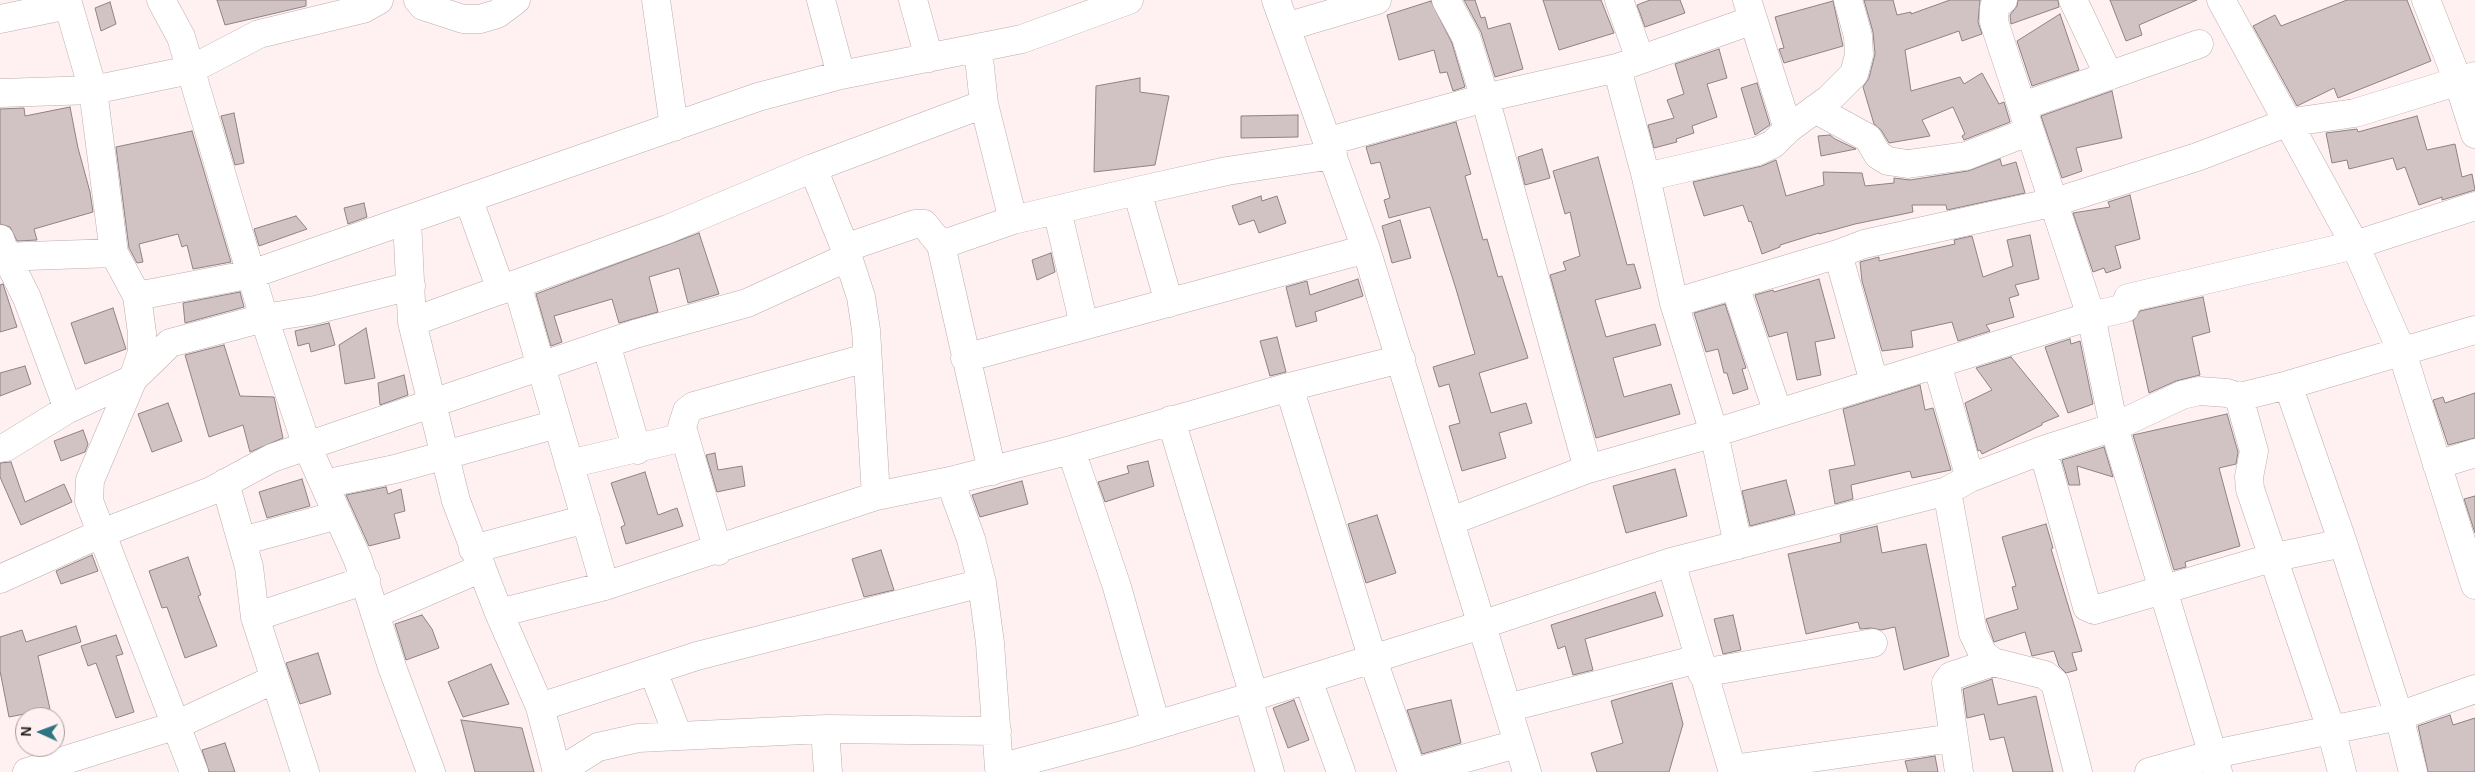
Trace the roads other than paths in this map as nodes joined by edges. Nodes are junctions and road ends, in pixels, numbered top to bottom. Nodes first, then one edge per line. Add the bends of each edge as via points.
1 (160, 0) edge
2 (379, 0) edge
3 (418, 0) edge
4 (516, 0) edge
5 (656, 0) edge
6 (821, 0) edge
7 (913, 0) edge
8 (1129, 0) edge
9 (1276, 0) edge
10 (1378, 0) edge
11 (1446, 0) edge
12 (1619, 0) edge
13 (1848, 0) edge
14 (2003, 0) edge
15 (2073, 0) edge
16 (2221, 0) edge
17 (2426, 0) edge
18 (67, 2) edge
19 (1750, 10) edge
20 (0, 19) edge
21 (1286, 26) junction
22 (2199, 44) dead end
23 (978, 49) junction
24 (928, 58) junction
25 (1629, 63) junction
26 (190, 70) junction
27 (841, 75) junction
28 (2109, 76) junction
29 (2466, 78) edge
30 (93, 90) junction
31 (0, 94) edge
32 (1485, 98) junction
33 (984, 104) junction
34 (1815, 109) junction
35 (2027, 119) junction
36 (2286, 122) junction
37 (674, 127) junction
38 (1788, 129) junction
39 (2475, 134) edge
40 (1331, 148) junction
41 (813, 168) junction
42 (1646, 178) junction
43 (1137, 191) junction
44 (468, 198) junction
45 (2055, 202) junction
46 (2475, 206) edge
47 (1057, 210) junction
48 (407, 220) junction
49 (1013, 220) junction
50 (2354, 244) junction
51 (941, 245) junction
52 (1366, 248) junction
53 (2, 251) edge
54 (847, 252) junction
55 (114, 253) junction
56 (1838, 254) junction
57 (252, 274) junction
58 (410, 286) junction
59 (1736, 286) junction
60 (509, 287) junction
61 (138, 296) junction
62 (1169, 303) junction
63 (1674, 303) junction
64 (2091, 316) junction
65 (264, 318) junction
66 (412, 322) junction
67 (1084, 325) junction
68 (2475, 330) edge
69 (606, 344) junction
70 (2402, 352) junction
71 (866, 358) junction
72 (966, 358) junction
73 (1401, 359) junction
74 (1937, 364) junction
75 (541, 366) junction
76 (133, 379) junction
77 (1874, 382) junction
78 (2288, 385) junction
79 (1289, 387) junction
80 (2239, 397) junction
81 (432, 404) junction
82 (68, 409) junction
83 (1778, 413) junction
84 (1171, 420) junction
85 (558, 424) junction
86 (2114, 426) junction
87 (1714, 433) junction
88 (684, 437) junction
89 (307, 446) junction
90 (0, 448) edge
91 (637, 450) junction
92 (1071, 450) junction
93 (2044, 450) junction
94 (2475, 453) edge
95 (445, 455) junction
96 (569, 464) junction
97 (2438, 465) junction
98 (1588, 469) junction
99 (992, 471) junction
100 (950, 481) junction
101 (226, 483) junction
102 (324, 484) junction
103 (1959, 484) junction
104 (876, 496) junction
105 (338, 515) junction
106 (586, 519) junction
107 (1451, 522) junction
108 (102, 533) junction
109 (242, 541) junction
110 (2343, 543) junction
111 (1738, 545) junction
112 (718, 551) junction
113 (478, 558) junction
114 (2271, 558) junction
115 (1671, 562) junction
116 (2474, 575) edge
117 (0, 579) edge
118 (366, 580) junction
119 (982, 583) junction
120 (605, 586) junction
121 (2163, 590) junction
122 (499, 613) junction
123 (375, 614) junction
124 (255, 617) junction
125 (1482, 625) junction
126 (1873, 643) dead end
127 (1373, 660) junction
128 (1993, 662) junction
129 (1700, 666) junction
130 (653, 670) junction
131 (275, 679) junction
132 (1308, 680) junction
133 (2475, 689) edge
134 (1251, 697) junction
135 (540, 707) junction
136 (1507, 708) junction
137 (2399, 716) junction
138 (1156, 725) junction
139 (174, 726) junction
140 (825, 729) junction
141 (2331, 729) junction
142 (997, 731) junction
143 (678, 736) junction
144 (1953, 738) junction
145 (1517, 744) junction
146 (1855, 762) edge
147 (2216, 763) edge
148 (81, 764) edge
149 (1000, 770) edge
150 (1729, 771) edge
151 (27, 772) edge
152 (194, 772) edge
153 (304, 772) edge
154 (431, 772) edge
155 (558, 772) edge
156 (828, 772) edge
157 (1270, 772) edge
158 (1341, 772) edge
159 (1414, 772) edge
160 (1526, 772) edge
161 (1959, 772) edge
162 (2078, 772) edge
163 (2149, 772) edge
164 (2342, 772) edge
165 (2413, 772) edge

1 - 26 street via 182,37
2 - 26 street via 363,9 259,34
3 - 4 street via 422,6 455,16 480,19 497,14
5 - 37 street
6 - 27 street
7 - 24 street
8 - 23 street via 1022,39
9 - 21 street
10 - 21 street
11 - 32 street via 1466,38
12 - 25 street
13 - 34 street via 1858,36 1858,62 1854,74
14 - 35 street via 1994,7 1994,22
15 - 28 street
16 - 36 street
17 - 29 street
18 - 20 street
18 - 30 street
19 - 25 street
19 - 38 street
21 - 40 street
22 - 28 street
23 - 24 street
23 - 33 street
24 - 27 street
25 - 32 street
25 - 42 street
26 - 30 street
26 - 57 street
27 - 37 street via 758,97
28 - 35 street
29 - 36 street via 2355,113
29 - 39 street
30 - 31 street
30 - 55 street
32 - 40 street
32 - 98 street
33 - 41 street
33 - 49 street
34 - 35 street via 1868,138 1878,155 1888,161 1908,164 1966,156
34 - 38 street
35 - 45 street
36 - 45 street via 2197,157
36 - 50 street
37 - 44 street
38 - 42 street via 1773,144 1758,151
40 - 43 street
40 - 52 street
41 - 54 street
41 - 60 street via 668,229
42 - 63 street
43 - 47 street
43 - 62 street
44 - 48 street
44 - 60 street
45 - 56 street via 1864,244
45 - 64 street
46 - 50 street
47 - 49 street
47 - 67 street
48 - 57 street
48 - 58 street
49 - 51 street
50 - 64 street via 2128,298 2125,308
50 - 70 street
51 - 54 street via 924,224 915,224
51 - 72 street
52 - 62 street
52 - 73 street
53 - 55 street
53 - 82 street via 27,298
54 - 69 street via 746,303
54 - 71 street via 861,297
55 - 61 street
56 - 59 street
56 - 77 street
57 - 61 street
57 - 65 street
58 - 65 street via 315,310
58 - 66 street
59 - 63 street
59 - 83 street
60 - 66 street
60 - 75 street
61 - 76 street via 142,352
62 - 67 street
63 - 87 street
64 - 74 street
64 - 86 street
65 - 76 street via 170,343
65 - 89 street
66 - 81 street
67 - 72 street
68 - 70 street
69 - 75 street
69 - 91 street
70 - 78 street
70 - 97 street
71 - 88 street via 694,406 683,420
71 - 104 street
72 - 99 street
73 - 79 street
73 - 107 street
74 - 77 street
74 - 103 street
75 - 81 street
75 - 85 street
76 - 82 street
76 - 108 street via 90,480 89,502
77 - 83 street
78 - 80 street
78 - 110 street
79 - 84 street
79 - 127 street
80 - 86 street via 2199,391 2182,395
80 - 114 street via 2254,452 2250,489
81 - 89 street
81 - 95 street
82 - 90 street
83 - 87 street
84 - 92 street
84 - 134 street
85 - 95 street
85 - 96 street
86 - 93 street
86 - 121 street
87 - 98 street
87 - 111 street
88 - 91 street
88 - 112 street
89 - 101 street via 272,458
89 - 102 street
91 - 96 street
92 - 99 street
92 - 138 street via 1116,587
93 - 103 street
93 - 121 street via 2087,607 2094,610
94 - 97 street
95 - 102 street
95 - 113 street via 456,501
96 - 106 street
97 - 116 street
98 - 107 street
99 - 100 street
100 - 104 street
100 - 119 street via 971,539
101 - 108 street
101 - 109 street
102 - 105 street
103 - 111 street
103 - 128 street via 1973,633 1983,654
104 - 112 street via 776,528
105 - 109 street
105 - 118 street
106 - 113 street
106 - 120 street
107 - 125 street
108 - 117 street
108 - 139 street
109 - 124 street via 249,566
110 - 114 street
110 - 137 street
111 - 115 street
112 - 120 street
113 - 122 street
113 - 123 street
114 - 121 street
114 - 141 street
115 - 125 street
115 - 129 street
118 - 123 street
118 - 124 street
119 - 130 street
119 - 142 street
120 - 122 street
121 - 147 street
122 - 135 street
123 - 154 street
124 - 131 street
125 - 127 street
125 - 136 street
126 - 129 street
127 - 132 street
127 - 159 street
128 - 144 street via 1951,676 1946,683
128 - 162 street via 2044,675 2055,683
129 - 136 street
129 - 150 street
130 - 135 street
130 - 143 street
131 - 139 street
131 - 153 street
132 - 134 street
132 - 158 street
133 - 137 street
134 - 138 street
134 - 157 street
135 - 155 street
136 - 145 street
137 - 141 street
137 - 165 street
138 - 149 street
139 - 148 street
139 - 152 street
140 - 142 street
140 - 143 street
140 - 156 street
141 - 147 street
141 - 164 street
142 - 149 street
143 - 155 street via 607,744
144 - 146 street
144 - 161 street
145 - 159 street
145 - 160 street
146 - 150 street
147 - 163 street
148 - 151 street

